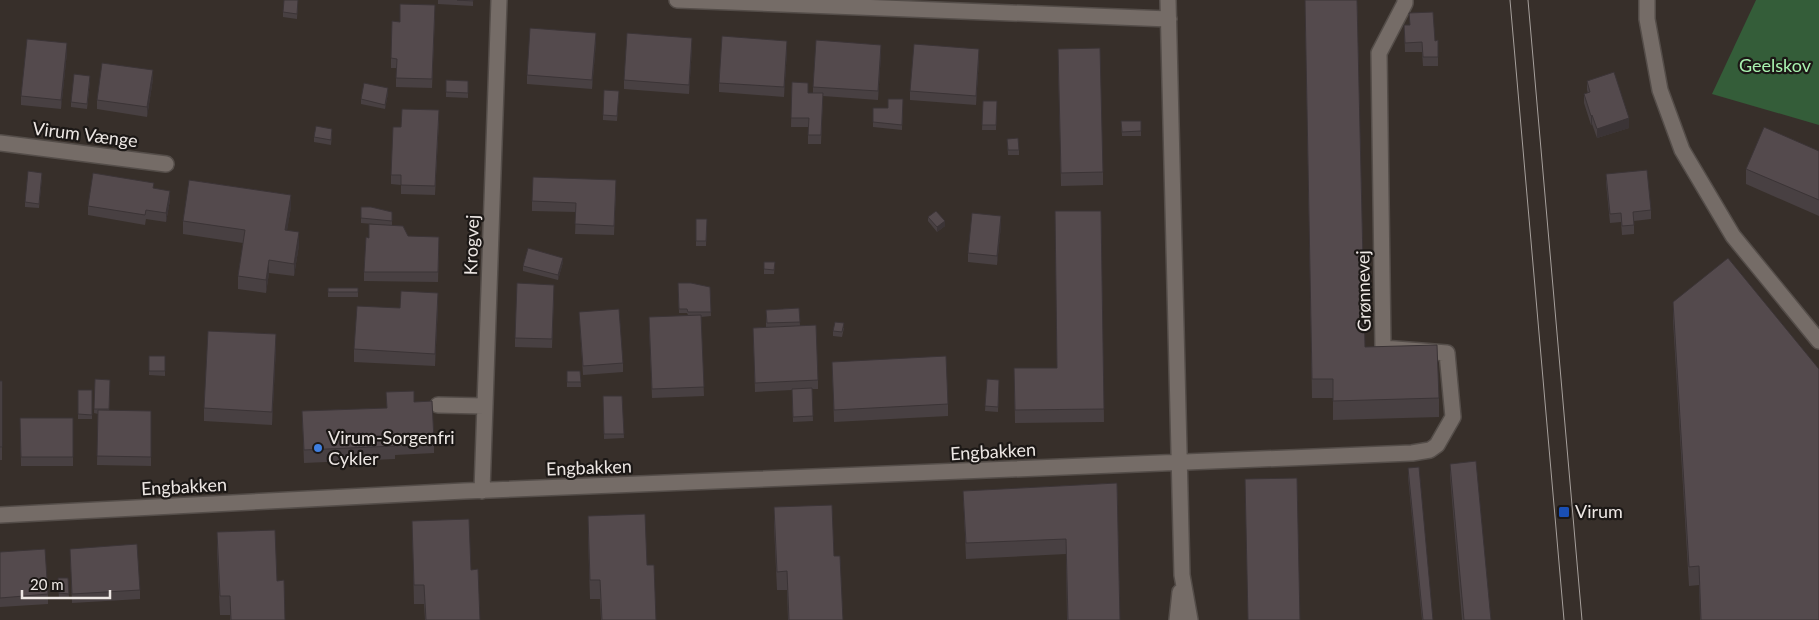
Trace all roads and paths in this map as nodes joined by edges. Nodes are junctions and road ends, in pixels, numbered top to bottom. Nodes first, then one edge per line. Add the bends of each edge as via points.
1 (499, 0) edge
2 (677, 0) edge
3 (1168, 0) edge
4 (1405, 0) edge
5 (1647, 0) edge
6 (1168, 19) junction
7 (0, 143) edge
8 (166, 164) dead end
9 (1819, 341) edge
10 (438, 405) dead end
11 (484, 406) junction
12 (1179, 463) junction
13 (482, 491) junction
14 (0, 514) edge
15 (1182, 575) junction
16 (1177, 620) edge
17 (1190, 620) edge

1 - 11 street, Krogvej
2 - 6 street
3 - 6 street
4 - 12 street, Grønnevej via 1379,53 1383,348 1447,353 1453,417 1437,445 1421,452
5 - 9 street via 1647,19 1660,90 1682,150 1767,287
6 - 12 street
7 - 8 street, Virum Vænge
10 - 11 street
11 - 13 street, Krogvej
12 - 13 street, Engbakken
12 - 15 street
13 - 14 street, Engbakken
15 - 16 street
15 - 17 street

